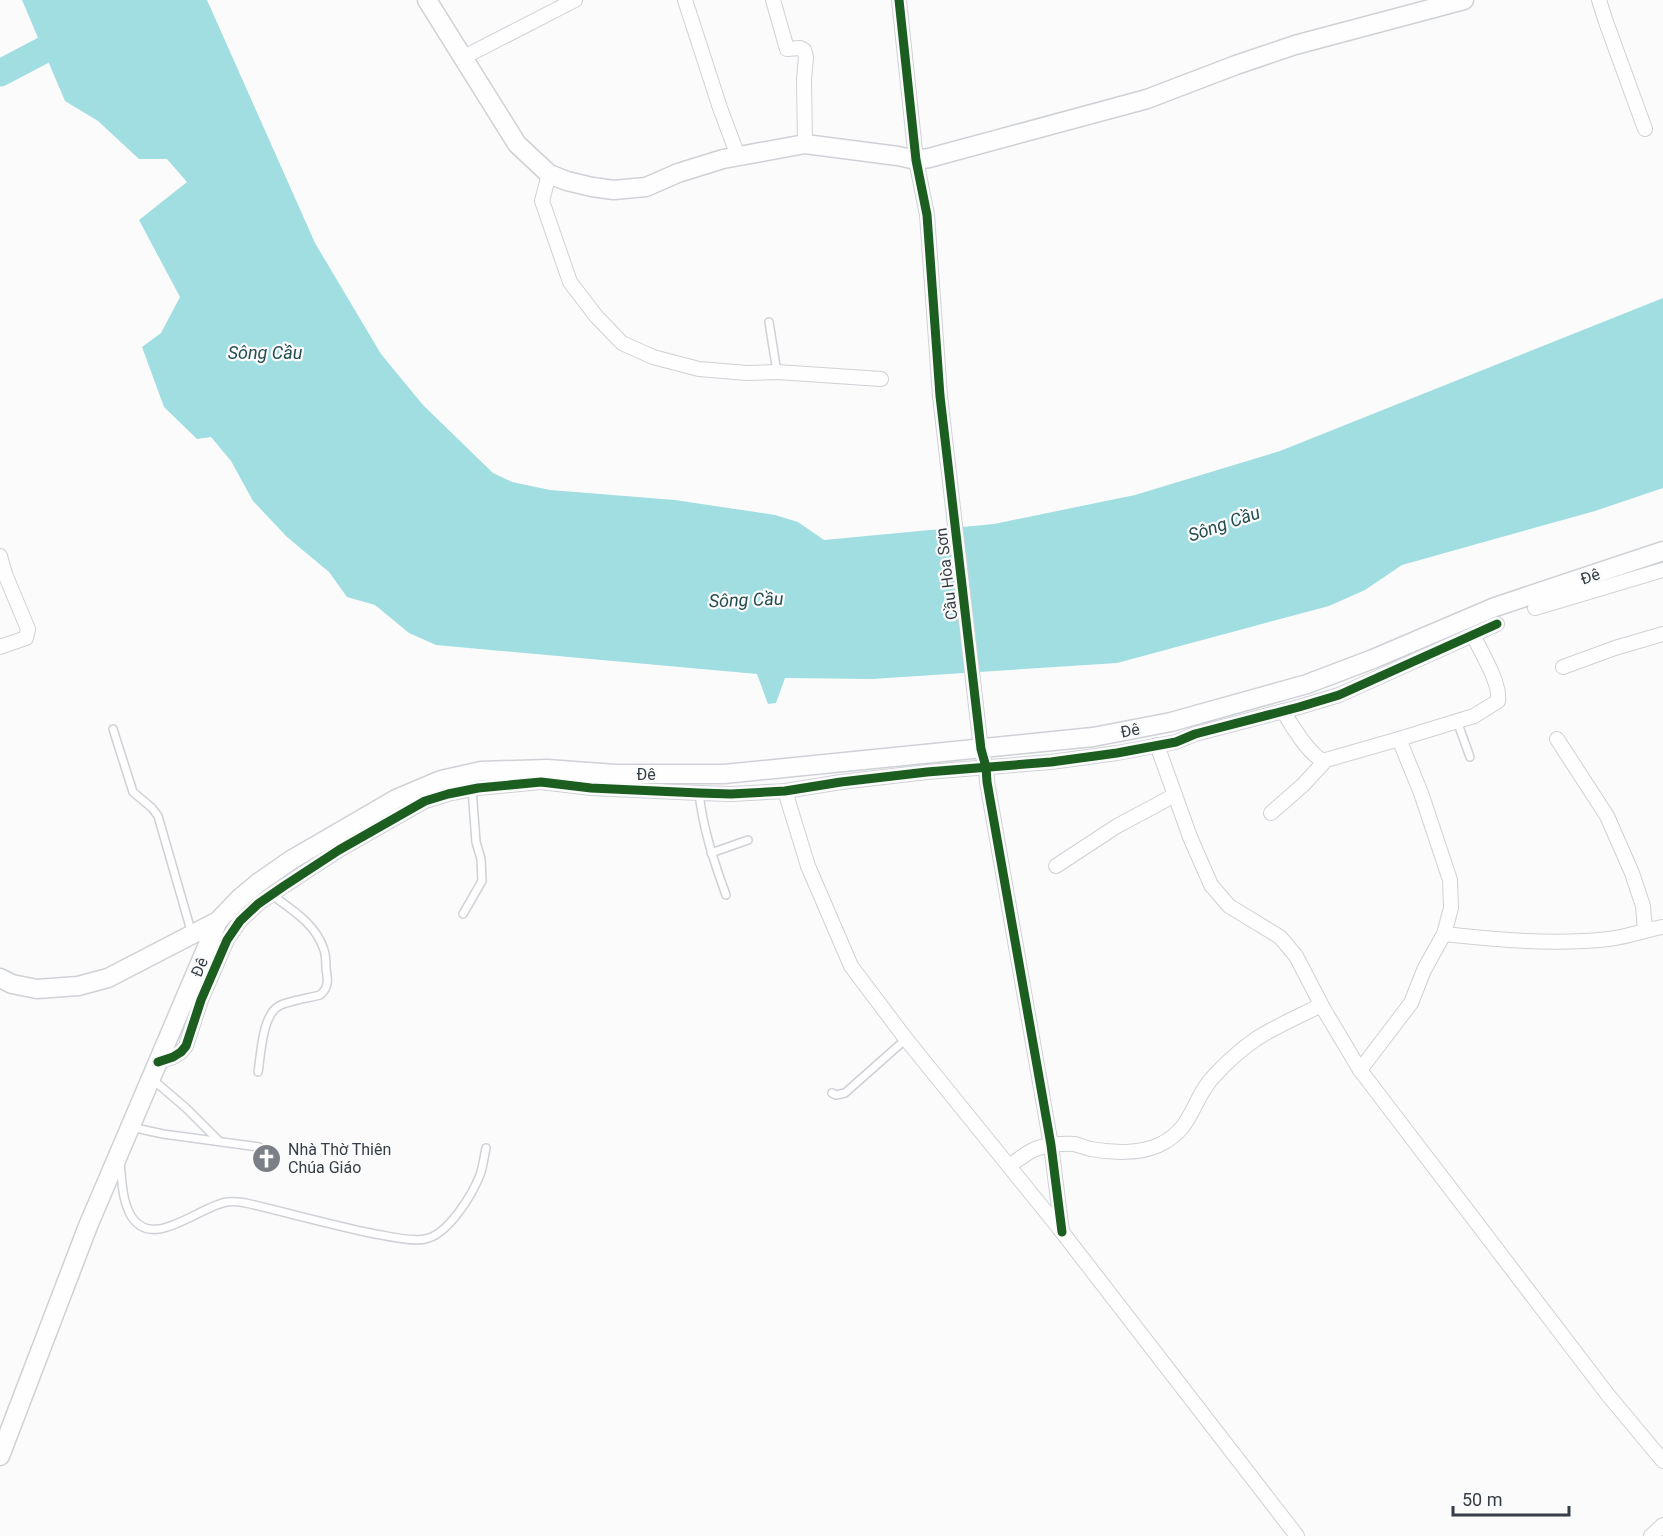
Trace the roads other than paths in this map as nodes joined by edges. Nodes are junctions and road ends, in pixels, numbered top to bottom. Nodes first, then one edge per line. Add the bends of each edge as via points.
1 (427, 0) edge
2 (575, 0) edge
3 (685, 0) edge
4 (773, 0) edge
5 (899, 0) edge
6 (1464, 0) edge
7 (1599, 0) edge
8 (462, 58) junction
9 (1645, 129) dead end
10 (805, 144) junction
11 (738, 156) junction
12 (916, 160) junction
13 (549, 174) junction
14 (769, 322) dead end
15 (777, 372) junction
16 (881, 378) dead end
17 (1663, 550) edge
18 (0, 556) edge
19 (1663, 570) edge
20 (1535, 608) dead end
21 (1497, 624) dead end
22 (1663, 634) edge
23 (1473, 635) junction
24 (0, 647) edge
25 (1563, 667) dead end
26 (1283, 711) junction
27 (1457, 721) junction
28 (113, 729) dead end
29 (1399, 739) junction
30 (1557, 739) dead end
31 (1157, 745) junction
32 (981, 748) junction
33 (1470, 758) dead end
34 (1323, 761) junction
35 (986, 767) junction
36 (472, 789) junction
37 (785, 791) junction
38 (699, 794) junction
39 (1175, 795) junction
40 (1271, 813) dead end
41 (748, 840) dead end
42 (711, 853) junction
43 (1056, 866) dead end
44 (272, 895) junction
45 (726, 895) dead end
46 (464, 914) dead end
47 (218, 921) junction
48 (1663, 927) edge
49 (1645, 930) junction
50 (192, 934) junction
51 (1444, 934) junction
52 (0, 978) edge
53 (1321, 1005) junction
54 (906, 1039) junction
55 (155, 1070) junction
56 (1360, 1071) junction
57 (258, 1072) dead end
58 (832, 1093) dead end
59 (131, 1127) junction
60 (218, 1140) junction
61 (1051, 1146) junction
62 (259, 1147) dead end
63 (486, 1148) dead end
64 (119, 1154) junction
65 (1010, 1165) junction
66 (1062, 1232) junction
67 (0, 1455) edge
68 (1663, 1461) edge
69 (1663, 1525) edge
70 (1297, 1536) edge
71 (1651, 1536) edge

1 - 8 main road
2 - 8 street
3 - 11 street
4 - 10 street via 787,49 800,48 806,57
5 - 12 street, Cầu Hòa Sơn
6 - 12 main road via 1295,45 1147,99
7 - 9 street
8 - 13 main road via 517,144
10 - 11 main road
10 - 12 main road
11 - 13 main road via 678,173 646,187 614,190
12 - 32 street, Cầu Hòa Sơn via 927,215 940,396
13 - 15 street via 542,201 570,282 622,343 653,357 699,369
14 - 15 lane
15 - 16 street
17 - 32 main road, Đê via 1495,607 1307,684 1131,730
18 - 24 street via 28,629 26,638
19 - 20 street
21 - 23 street
22 - 25 street
23 - 26 street via 1338,695
23 - 27 street via 1499,694 1488,708
26 - 31 street
26 - 34 street
27 - 29 street
27 - 33 lane
28 - 50 lane via 133,792 158,816
29 - 34 street
29 - 51 street via 1450,880 1450,908
30 - 49 street via 1607,816 1643,906
31 - 35 street via 1051,762
31 - 39 street
32 - 35 street, Cầu Hòa Sơn
32 - 47 main road, Đê via 724,774 615,774 548,769 481,771 441,780 396,799 291,860 258,883
34 - 40 street
35 - 37 street
35 - 61 street, Cầu Hòa Sơn
36 - 38 street via 541,782
36 - 44 street via 425,801 339,850
36 - 46 lane via 482,881
37 - 38 street
37 - 54 street via 808,866 851,966
38 - 42 lane
39 - 43 street
39 - 53 street via 1211,885 1229,906 1280,937 1296,956
41 - 42 lane
42 - 45 lane
44 - 55 street via 240,921 227,940 186,1046
44 - 57 lane via 313,927 324,950 328,981 320,995 278,1006 270,1015
47 - 50 main road
47 - 55 main road, Đê
48 - 49 street
49 - 51 street via 1611,939 1557,942
50 - 52 main road via 108,978 78,986 37,989
51 - 56 street via 1411,1003
53 - 56 street
53 - 61 street via 1256,1039 1215,1074 1184,1126 1158,1146 1117,1151 1073,1144
54 - 58 lane via 845,1094
54 - 65 street
55 - 59 main road, Đê
55 - 60 lane
56 - 68 street
59 - 60 lane
59 - 64 main road, Đê
60 - 62 lane
61 - 65 street via 1033,1150
61 - 66 street, Cầu Hòa Sơn
63 - 64 lane via 481,1172 463,1205 438,1234 424,1239 331,1225 234,1202 211,1207 175,1225 149,1229 130,1214
64 - 67 main road, Đê
65 - 66 street
66 - 70 street
69 - 71 street

